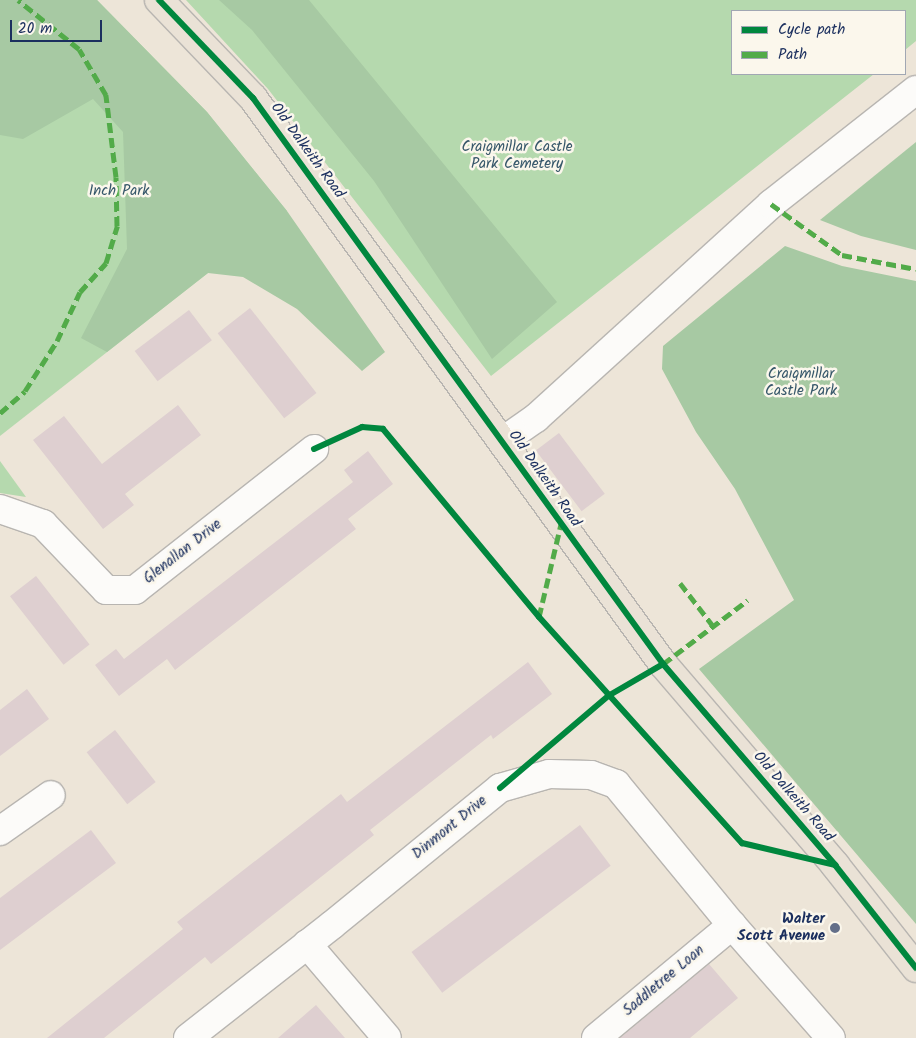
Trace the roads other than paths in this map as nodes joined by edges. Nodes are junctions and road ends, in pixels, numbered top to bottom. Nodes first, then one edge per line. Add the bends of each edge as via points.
1 (158, 0) edge
2 (916, 90) edge
3 (503, 441) junction
4 (314, 449) dead end
5 (0, 509) edge
6 (50, 793) dead end
7 (0, 831) edge
8 (732, 925) junction
9 (307, 944) junction
10 (916, 968) edge
11 (188, 1038) edge
12 (388, 1038) edge
13 (596, 1038) edge
14 (831, 1038) edge

1 - 3 main road, Old Dalkeith Road via 253,98
2 - 3 street via 771,204 536,418
3 - 10 main road, Old Dalkeith Road via 663,664 835,865
4 - 5 street, Glenallan Drive via 135,590 106,590 43,524
6 - 7 street
8 - 9 street, Dinmont Drive via 616,784 591,775 549,774 500,788
8 - 13 street, Saddletree Loan
8 - 14 street, Dinmont Drive
9 - 11 street, Dinmont Drive
9 - 12 street

